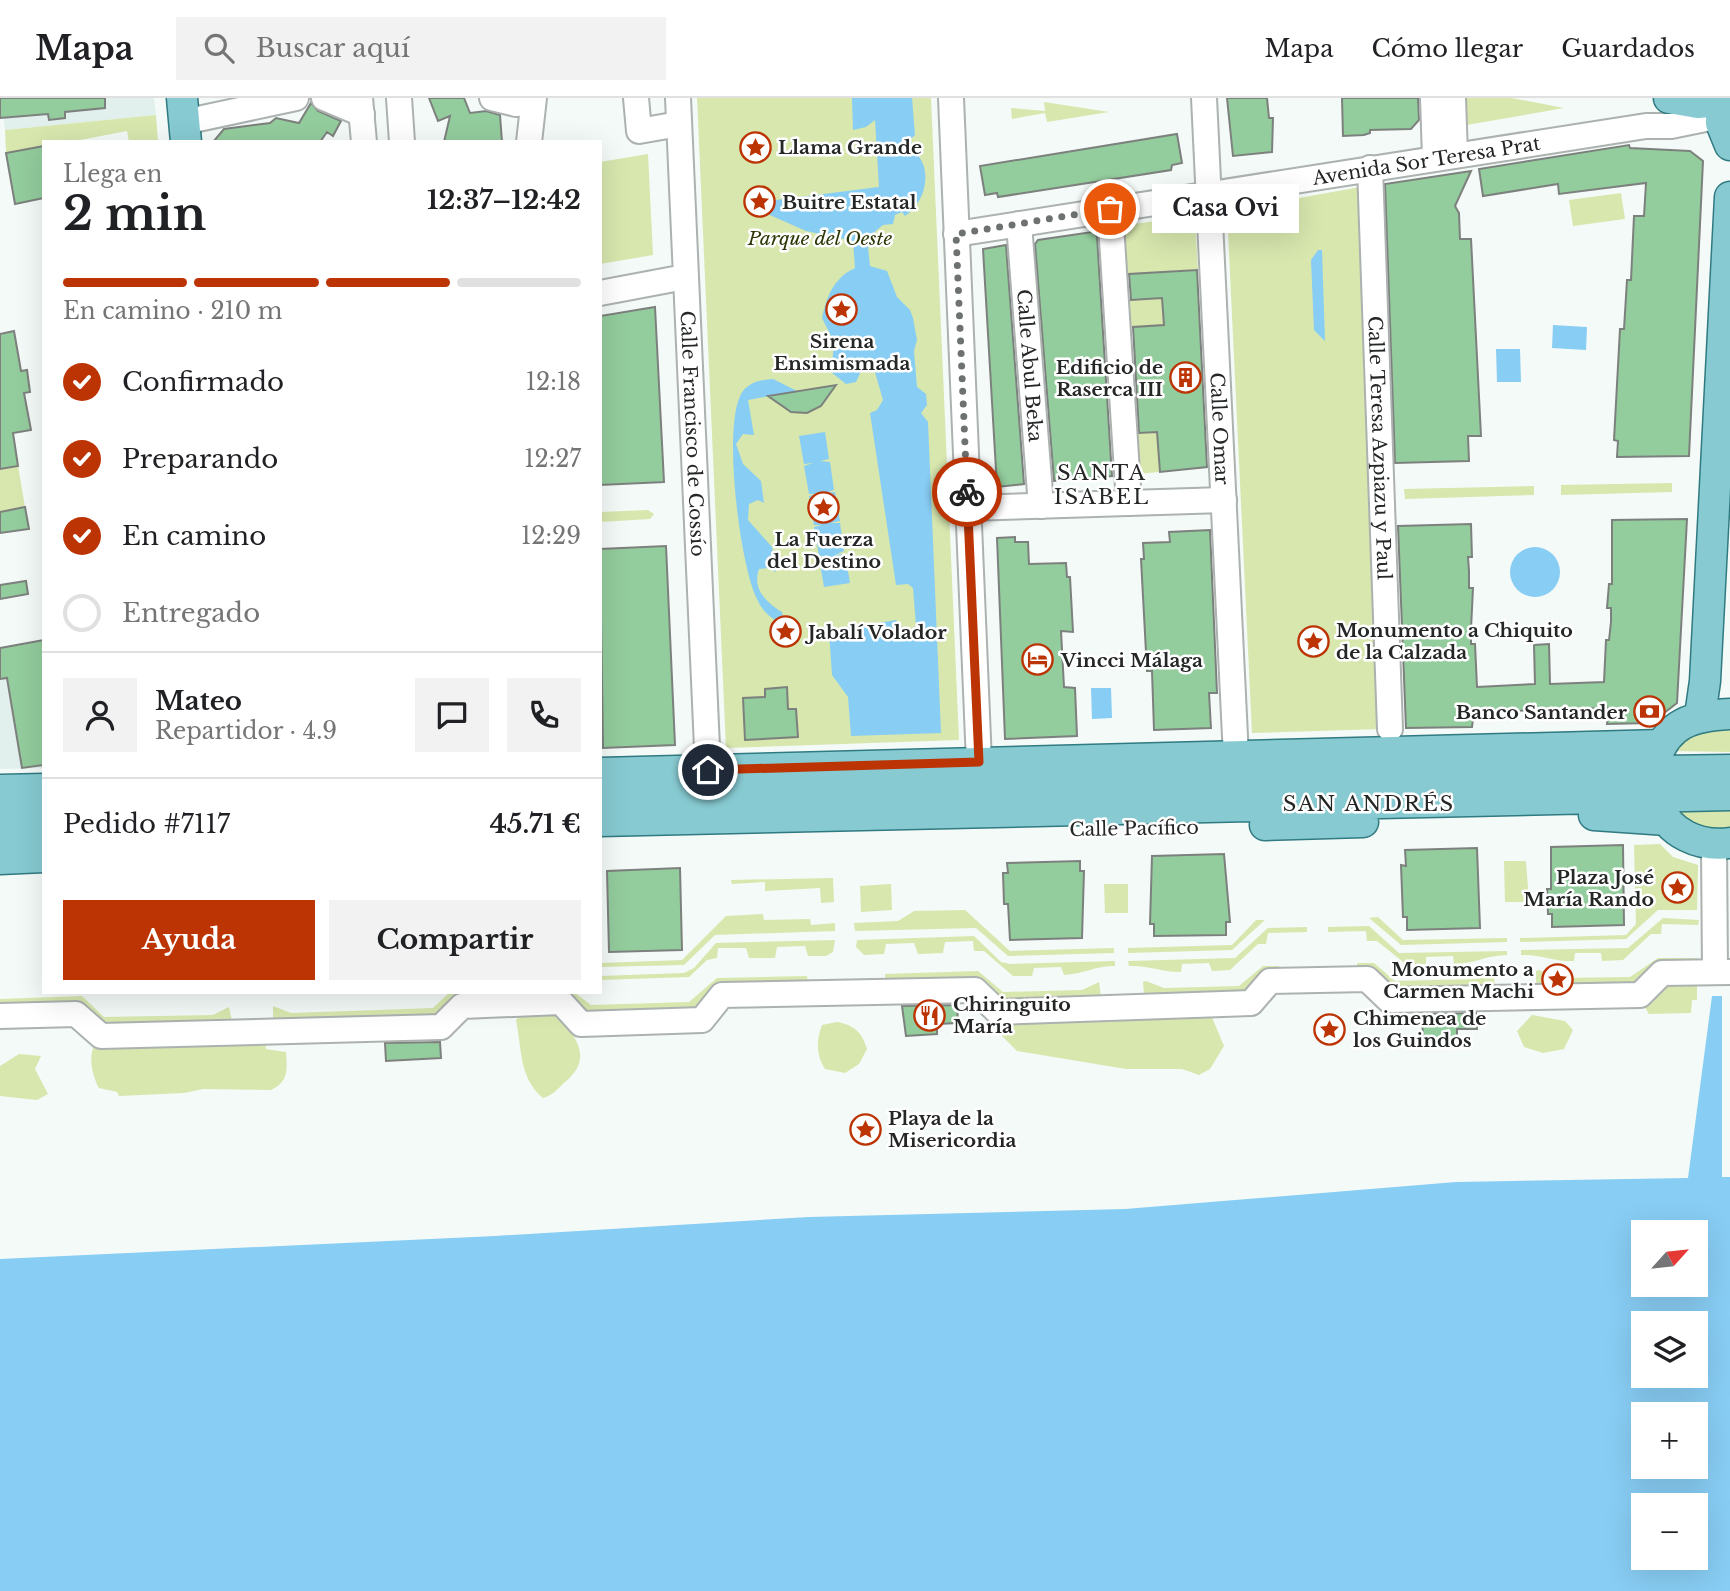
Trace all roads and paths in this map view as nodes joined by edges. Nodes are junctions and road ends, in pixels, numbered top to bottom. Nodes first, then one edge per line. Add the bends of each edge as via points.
1 (296, 98) edge
2 (324, 98) edge
3 (399, 98) edge
4 (473, 98) edge
5 (492, 98) edge
6 (636, 98) edge
7 (678, 98) edge
8 (951, 98) edge
9 (1204, 98) edge
10 (1433, 98) edge
11 (1453, 98) edge
12 (534, 101) edge
13 (1713, 104) edge
14 (361, 106) edge
15 (184, 121) edge
16 (679, 124) junction
17 (364, 140) edge
18 (402, 140) edge
19 (529, 140) edge
20 (1730, 145) edge
21 (1445, 157) junction
22 (1370, 167) junction
23 (1210, 193) junction
24 (1730, 197) edge
25 (1110, 209) junction
26 (1018, 224) junction
27 (956, 234) junction
28 (685, 277) junction
29 (602, 293) edge
30 (1224, 500) junction
31 (1129, 503) junction
32 (1041, 506) junction
33 (967, 508) junction
34 (1730, 604) edge
35 (1730, 705) edge
36 (1730, 715) edge
37 (1700, 716) junction
38 (1390, 729) dead end
39 (1236, 757) junction
40 (979, 762) junction
41 (708, 770) junction
42 (1730, 771) edge
43 (602, 774) edge
44 (1659, 783) junction
45 (42, 789) edge
46 (0, 790) edge
47 (1730, 795) edge
48 (602, 796) edge
49 (42, 813) edge
50 (0, 814) edge
51 (602, 821) edge
52 (42, 835) edge
53 (0, 836) edge
54 (602, 842) edge
55 (1722, 844) edge
56 (42, 857) edge
57 (0, 859) edge
58 (1722, 972) edge
59 (0, 1016) edge

1 - 15 street
2 - 14 street
3 - 18 street
4 - 5 street
5 - 12 street via 516,104
6 - 16 street via 639,131
7 - 16 street, Calle Francisco de Cossío
8 - 27 street
9 - 23 street, Calle Omar
10 - 21 street
11 - 21 street
12 - 19 street
13 - 20 main road
13 - 21 street, Avenida Sor Teresa Prat via 1671,126
14 - 17 street
16 - 28 street, Calle Francisco de Cossío
21 - 22 street, Avenida Sor Teresa Prat
22 - 23 street, Avenida Sor Teresa Prat
22 - 38 street, Calle Teresa Azpiazu y Paul
23 - 25 street, Avenida Sor Teresa Prat
23 - 30 street, Calle Omar
24 - 37 main road via 1706,681
25 - 26 street, Avenida Sor Teresa Prat
25 - 31 street
26 - 27 street, Avenida Sor Teresa Prat
26 - 32 street, Calle Abul Beka
27 - 33 street
28 - 29 street
28 - 41 street, Calle Francisco de Cossío
30 - 31 street
30 - 39 street, Calle Omar
31 - 32 street
32 - 33 street
33 - 40 street
34 - 35 main road via 1725,683
36 - 37 main road
37 - 44 main road via 1673,730
39 - 40 main road, Calle Pacífico
39 - 44 main road, Calle Pacífico
40 - 41 main road, Calle Pacífico
41 - 43 main road, Calle Pacífico
42 - 44 main road, Calle Pacífico
44 - 47 main road, Calle Pacífico
44 - 48 main road, Calle Pacífico
44 - 51 main road, Calle Pacífico
44 - 54 main road, Calle Pacífico via 1617,815
44 - 55 main road, Calle Pacífico via 1680,833
45 - 46 main road
49 - 50 main road
52 - 53 main road
55 - 58 street
56 - 57 main road
58 - 59 street via 1662,973 1640,995 1389,1000 1367,979 1270,981 1251,1003 998,1012 975,990 722,995 702,1020 581,1024 561,1002 462,1006 441,1027 252,1033 101,1036 76,1014

